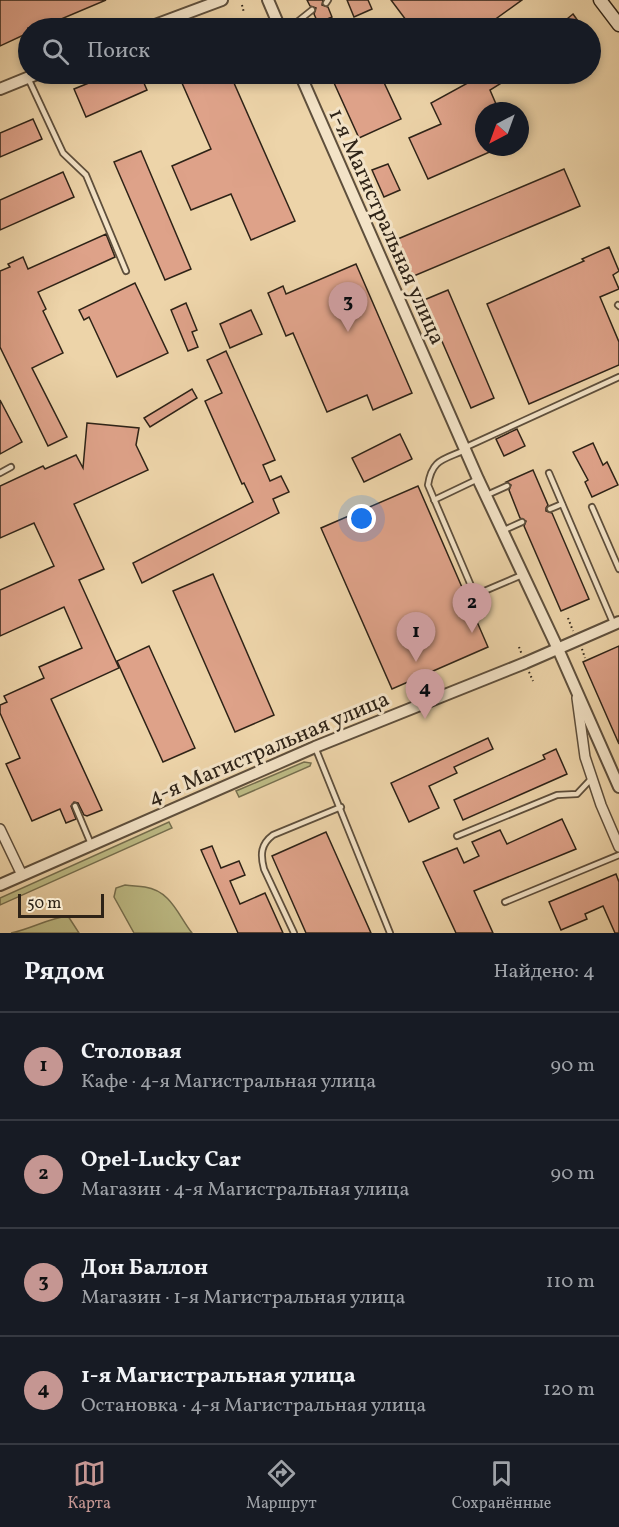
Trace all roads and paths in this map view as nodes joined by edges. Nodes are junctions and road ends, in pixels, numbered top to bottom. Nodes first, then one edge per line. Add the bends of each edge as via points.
1 (222, 0) edge
2 (268, 0) edge
3 (600, 0) edge
4 (243, 5) dead end
5 (312, 10) dead end
6 (244, 13) dead end
7 (174, 18) edge
8 (276, 18) edge
9 (302, 18) edge
10 (619, 25) edge
11 (18, 82) edge
12 (36, 84) edge
13 (304, 84) edge
14 (0, 89) edge
15 (126, 271) dead end
16 (619, 377) edge
17 (464, 449) junction
18 (11, 467) dead end
19 (0, 473) edge
20 (549, 473) dead end
21 (478, 479) junction
22 (507, 486) dead end
23 (485, 496) junction
24 (434, 500) junction
25 (562, 504) junction
26 (592, 507) dead end
27 (550, 509) dead end
28 (522, 522) dead end
29 (502, 531) junction
30 (619, 569) edge
31 (522, 575) junction
32 (617, 623) edge
33 (519, 647) dead end
34 (558, 649) junction
35 (522, 655) dead end
36 (529, 672) dead end
37 (533, 681) dead end
38 (576, 690) junction
39 (315, 747) junction
40 (592, 778) junction
41 (619, 787) edge
42 (75, 806) dead end
43 (341, 807) junction
44 (0, 829) edge
45 (457, 836) dead end
46 (91, 844) junction
47 (619, 846) edge
48 (619, 855) edge
49 (22, 875) junction
50 (0, 885) edge
51 (505, 902) dead end
52 (294, 933) edge
53 (390, 933) edge

1 - 7 street
2 - 8 street
3 - 10 main road
4 - 6 path
5 - 9 lane
11 - 14 street
12 - 15 lane via 63,153 86,175
13 - 17 street, 1-я Магистральная улица
16 - 17 lane
17 - 21 street, 1-я Магистральная улица
17 - 24 lane via 430,471 428,485
18 - 19 lane
20 - 25 lane
21 - 23 street, 1-я Магистральная улица
21 - 24 lane
22 - 23 lane
23 - 29 street, 1-я Магистральная улица
24 - 31 lane via 475,595
25 - 27 lane
25 - 32 lane
26 - 30 lane
28 - 29 lane
29 - 31 street, 1-я Магистральная улица
31 - 34 street, 1-я Магистральная улица
32 - 34 street, 4-я Магистральная улица
33 - 35 path
34 - 38 street, 1-я Магистральная улица
34 - 39 street, 4-я Магистральная улица
36 - 37 path
38 - 40 street via 585,757
38 - 41 street, 1-я Магистральная улица
39 - 43 lane
39 - 46 street, 4-я Магистральная улица
40 - 45 lane via 577,794 558,795
40 - 47 street
42 - 46 lane
43 - 52 lane via 273,834 262,848 264,869
43 - 53 lane
44 - 49 street
46 - 49 street, 4-я Магистральная улица
48 - 51 lane
49 - 50 street, 4-я Магистральная улица

